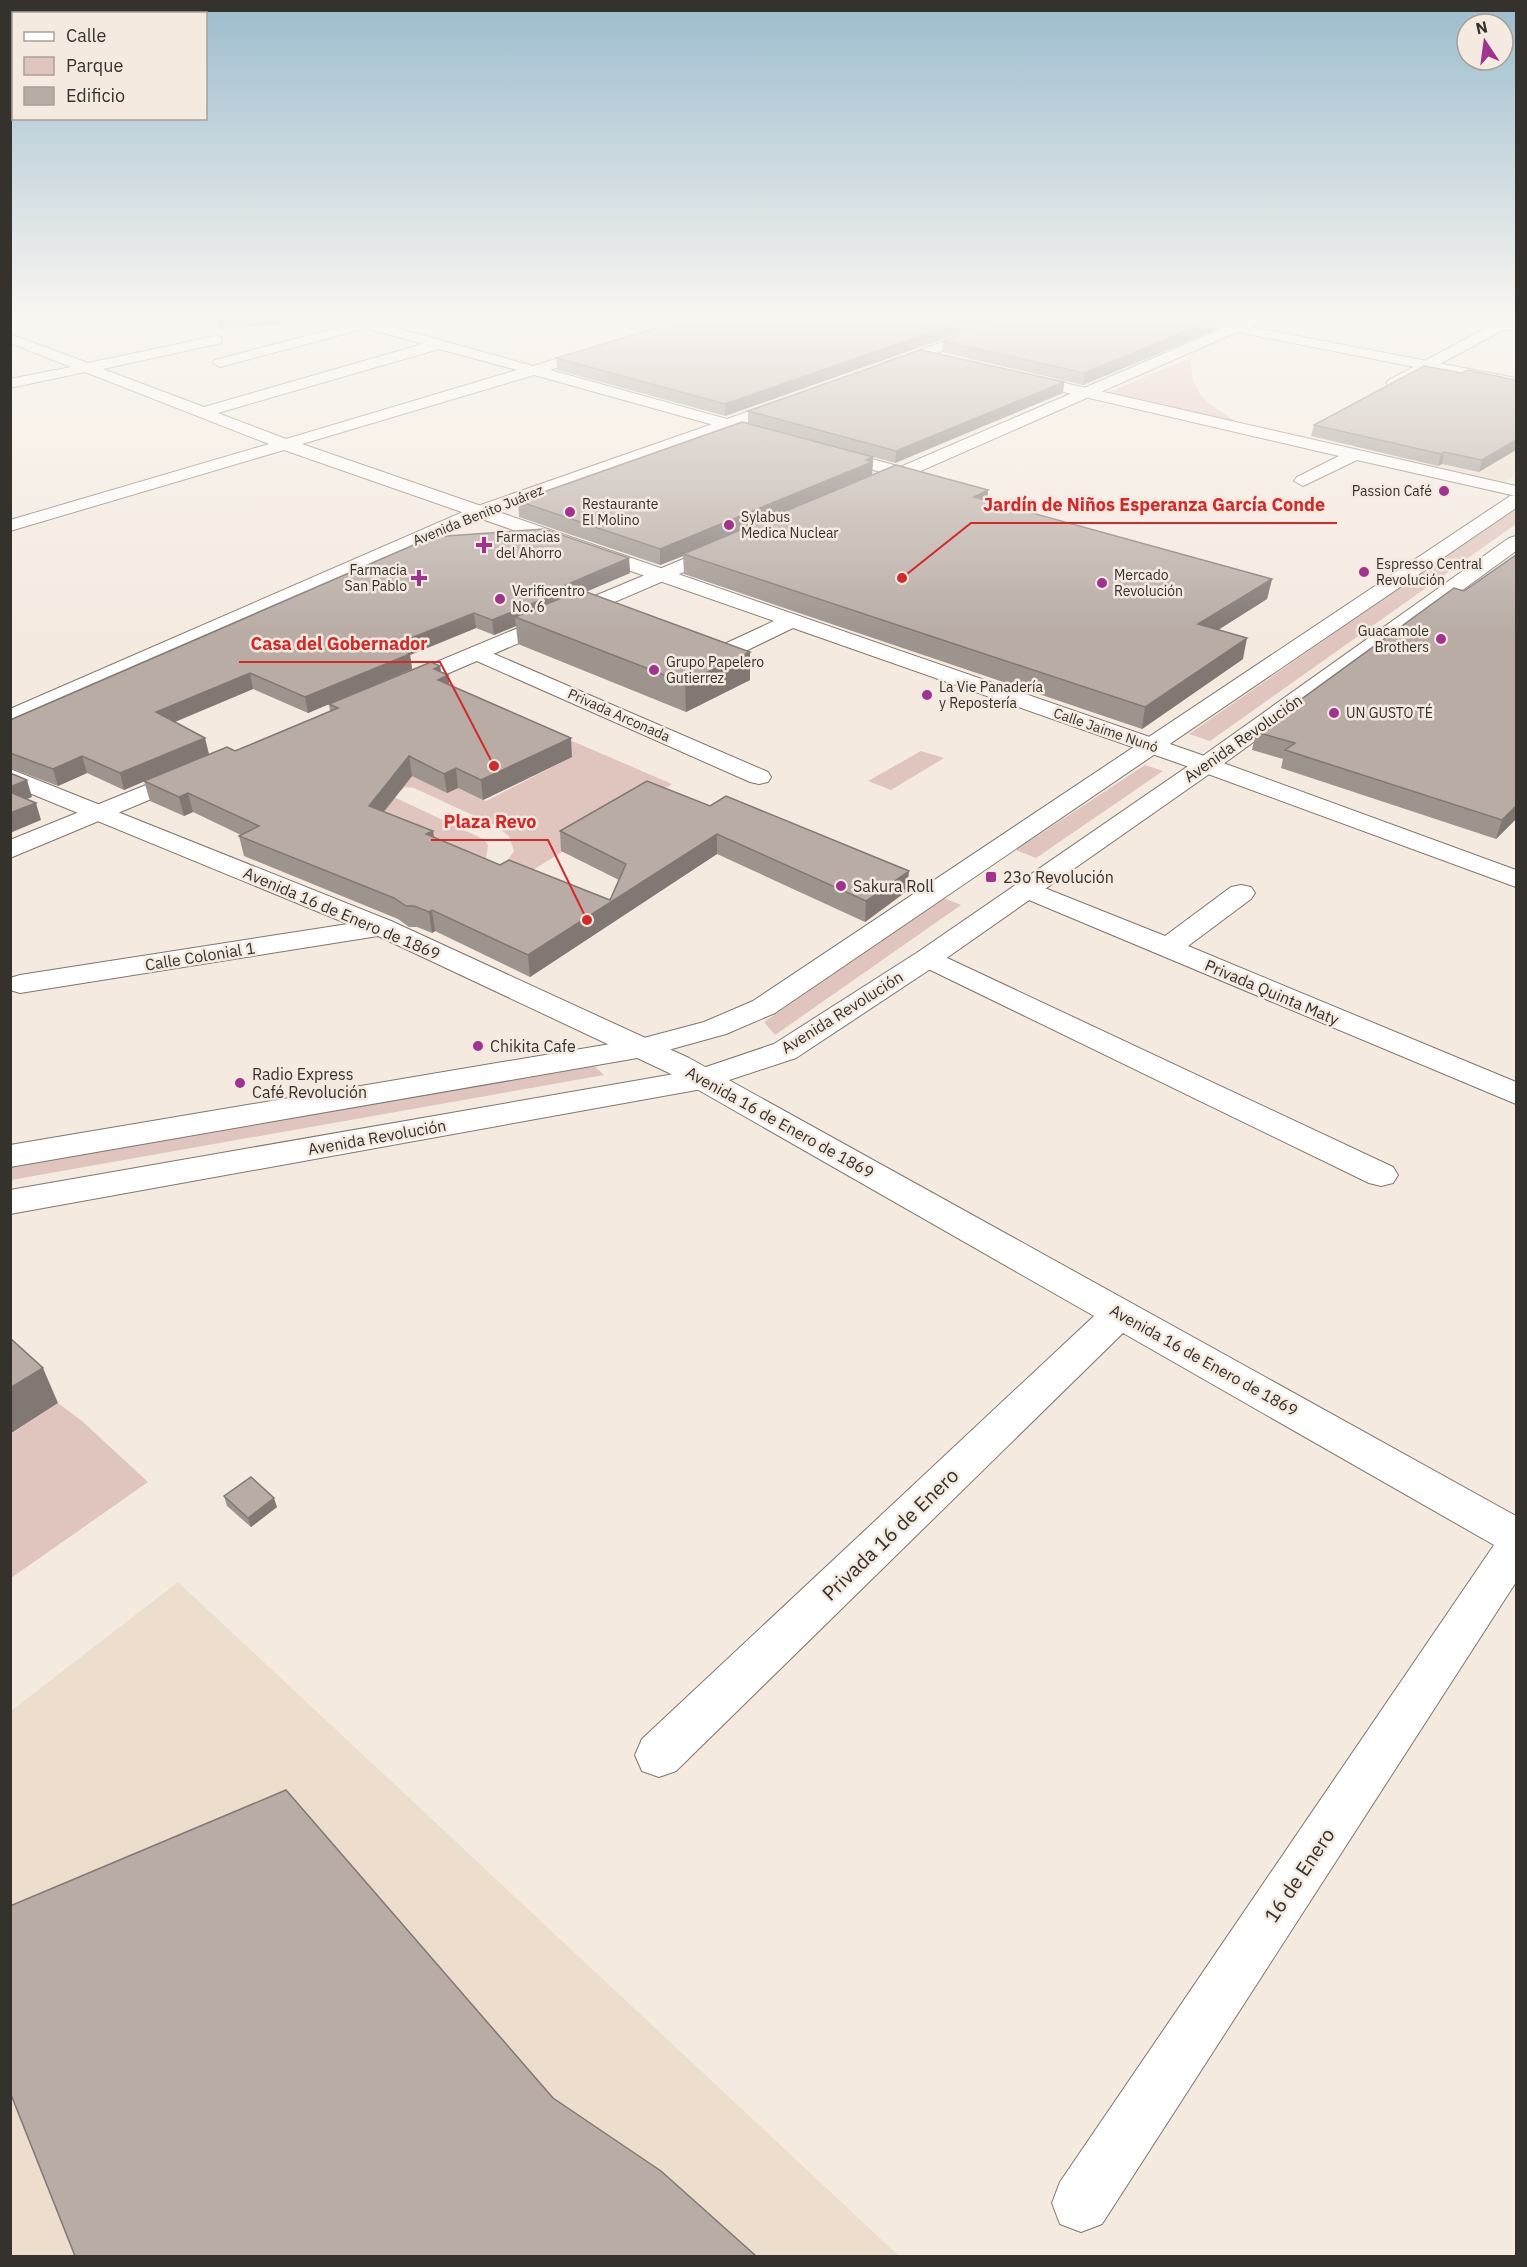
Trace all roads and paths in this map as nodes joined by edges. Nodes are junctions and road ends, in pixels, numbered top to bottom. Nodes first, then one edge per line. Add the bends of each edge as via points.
1 (227, 423) edge
2 (361, 423) edge
3 (723, 423) edge
4 (730, 423) edge
5 (1021, 423) edge
6 (1217, 423) edge
7 (727, 424) junction
8 (1311, 428) dead end
9 (783, 439) edge
10 (1290, 439) junction
11 (287, 445) junction
12 (816, 448) edge
13 (1355, 454) junction
14 (903, 473) junction
15 (1303, 481) dead end
16 (1516, 491) edge
17 (850, 495) edge
18 (1516, 500) edge
19 (478, 512) junction
20 (10, 526) edge
21 (744, 540) edge
22 (1516, 542) edge
23 (658, 576) junction
24 (791, 621) junction
25 (478, 653) junction
26 (715, 657) edge
27 (381, 694) edge
28 (10, 718) edge
29 (1152, 746) junction
30 (1206, 765) junction
31 (208, 767) edge
32 (10, 776) edge
33 (759, 777) dead end
34 (99, 812) junction
35 (10, 850) edge
36 (1516, 879) edge
37 (1028, 889) junction
38 (1241, 893) dead end
39 (381, 927) junction
40 (1167, 948) junction
41 (928, 958) junction
42 (14, 985) edge
43 (643, 1048) junction
44 (702, 1079) junction
45 (1516, 1094) edge
46 (10, 1156) edge
47 (1381, 1175) dead end
48 (10, 1202) edge
49 (1121, 1313) junction
50 (1516, 1537) edge
51 (1516, 1547) edge
52 (659, 1755) dead end
53 (1081, 2203) dead end

1 - 11 street, Calle Jaime Nunó
2 - 11 street
3 - 7 street
4 - 7 street, Avenida Benito Juárez
5 - 14 street
6 - 10 street
7 - 9 street
7 - 19 street, Avenida Benito Juárez
8 - 10 street
10 - 13 street
11 - 19 street, Calle Jaime Nunó
11 - 20 street
12 - 14 street
13 - 15 street
13 - 16 street
14 - 17 street
18 - 29 street
19 - 23 street, Calle Jaime Nunó
19 - 28 street, Avenida Benito Juárez
21 - 23 street
22 - 30 street, Avenida Revolución
23 - 24 street, Calle Jaime Nunó
23 - 25 street
24 - 26 street
24 - 29 street, Calle Jaime Nunó
25 - 27 street
25 - 33 street, Privada Arconada
29 - 30 street, Calle Jaime Nunó
29 - 43 street via 764,1007 715,1028
30 - 36 street, Calle Jaime Nunó
30 - 37 street, Avenida Revolución
31 - 34 street
32 - 34 street, Avenida 16 de Enero de 1869
34 - 35 street
34 - 39 street, Avenida 16 de Enero de 1869
37 - 40 street, Privada Quinta Maty
37 - 41 street, Avenida Revolución
38 - 40 street
39 - 42 street, Calle Colonial 1
39 - 43 street, Avenida 16 de Enero de 1869
40 - 45 street, Privada Quinta Maty
41 - 44 street, Avenida Revolución via 785,1051
41 - 47 street
43 - 44 street, Avenida 16 de Enero de 1869
43 - 46 street
44 - 48 street, Avenida Revolución
44 - 49 street, Avenida 16 de Enero de 1869
49 - 50 street, Avenida 16 de Enero de 1869
49 - 52 street, Privada 16 de Enero
51 - 53 street, 16 de Enero

